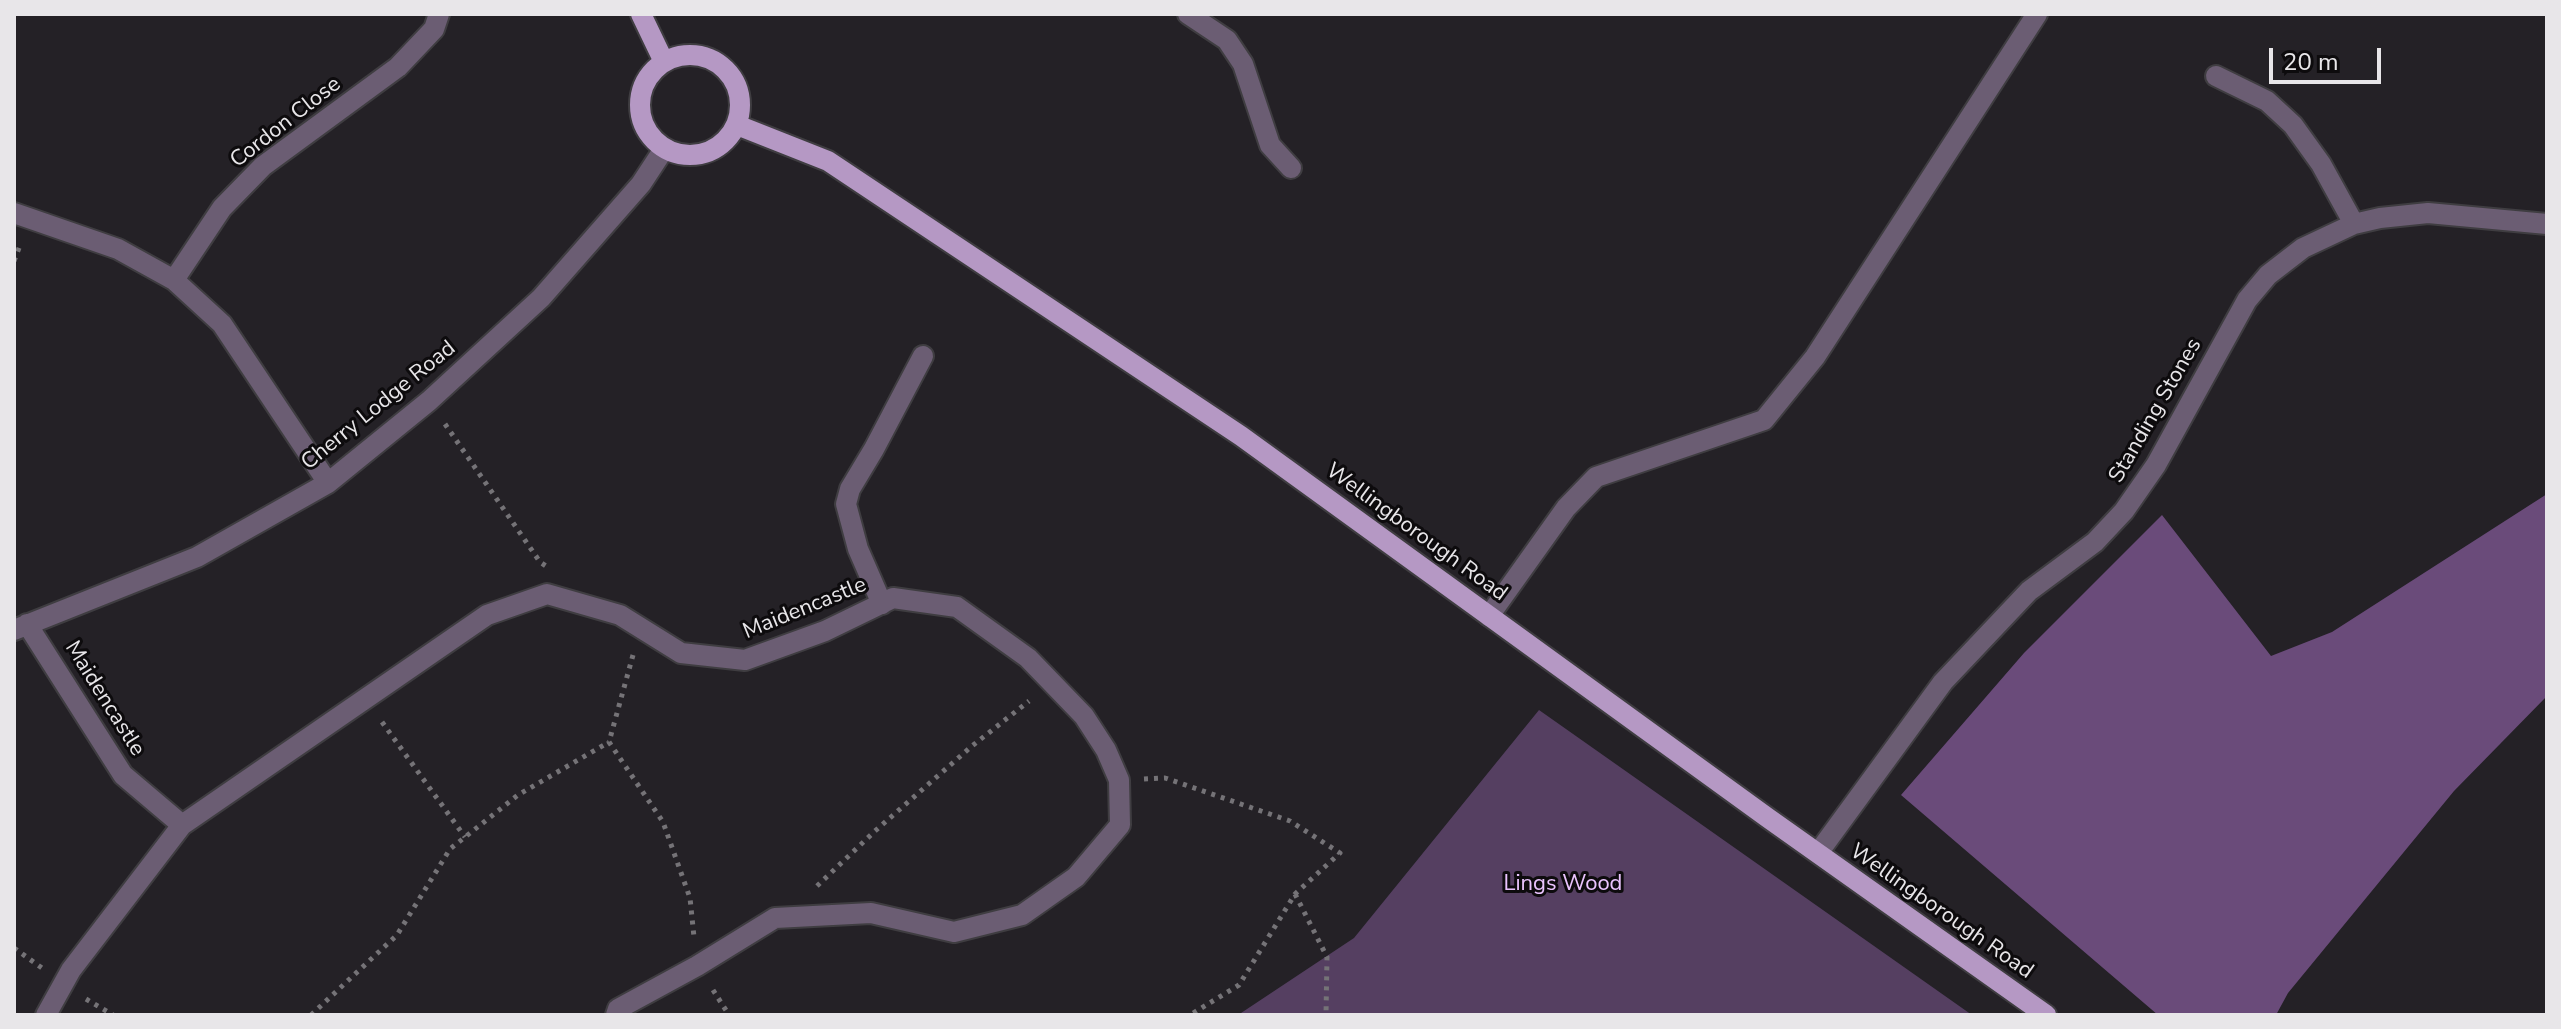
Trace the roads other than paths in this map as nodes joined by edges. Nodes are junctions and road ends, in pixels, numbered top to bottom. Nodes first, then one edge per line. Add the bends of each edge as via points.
1 (439, 14) edge
2 (641, 14) edge
3 (1188, 14) edge
4 (2037, 14) edge
5 (664, 62) junction
6 (2216, 76) dead end
7 (737, 125) junction
8 (664, 149) junction
9 (1291, 168) dead end
10 (14, 213) edge
11 (2354, 224) junction
12 (2547, 224) edge
13 (174, 280) junction
14 (923, 356) dead end
15 (328, 483) junction
16 (882, 604) junction
17 (1489, 616) junction
18 (21, 627) edge
19 (182, 825) junction
20 (1818, 853) junction
21 (46, 1015) edge
22 (616, 1015) edge
23 (2046, 1015) edge

1 - 13 street, Cordon Close via 434,29 398,67 263,166 222,208
2 - 5 main road
3 - 9 street via 1227,40 1243,64 1270,145
4 - 17 street via 1815,357 1764,420 1596,477 1566,508
5 - 7 main road via 698,56 729,73 738,89
5 - 8 main road via 646,81 639,106 642,123
6 - 11 street via 2267,101 2293,125
7 - 8 main road via 706,153 681,155
7 - 17 main road, Wellingborough Road via 828,161 1241,436
8 - 15 street, Cherry Lodge Road via 641,184 541,298 429,401
10 - 13 street via 118,249
11 - 12 street, Standing Stones via 2428,213
11 - 20 street, Standing Stones via 2303,248 2261,283 2124,511 1983,637 1943,682
13 - 15 street via 222,324
14 - 16 street via 846,504
15 - 18 street, Cherry Lodge Road via 197,557
16 - 19 street, Maidencastle via 745,660 681,653 620,615 547,594 487,615
16 - 22 street, Maidencastle via 893,598 957,607 1028,658 1084,716 1106,750 1119,780 1120,825 1076,877 1022,915 954,932 871,913 775,918 618,1009
17 - 20 main road, Wellingborough Road
18 - 19 street, Maidencastle via 123,775
19 - 21 street, Maidencastle via 71,970
20 - 23 main road, Wellingborough Road

